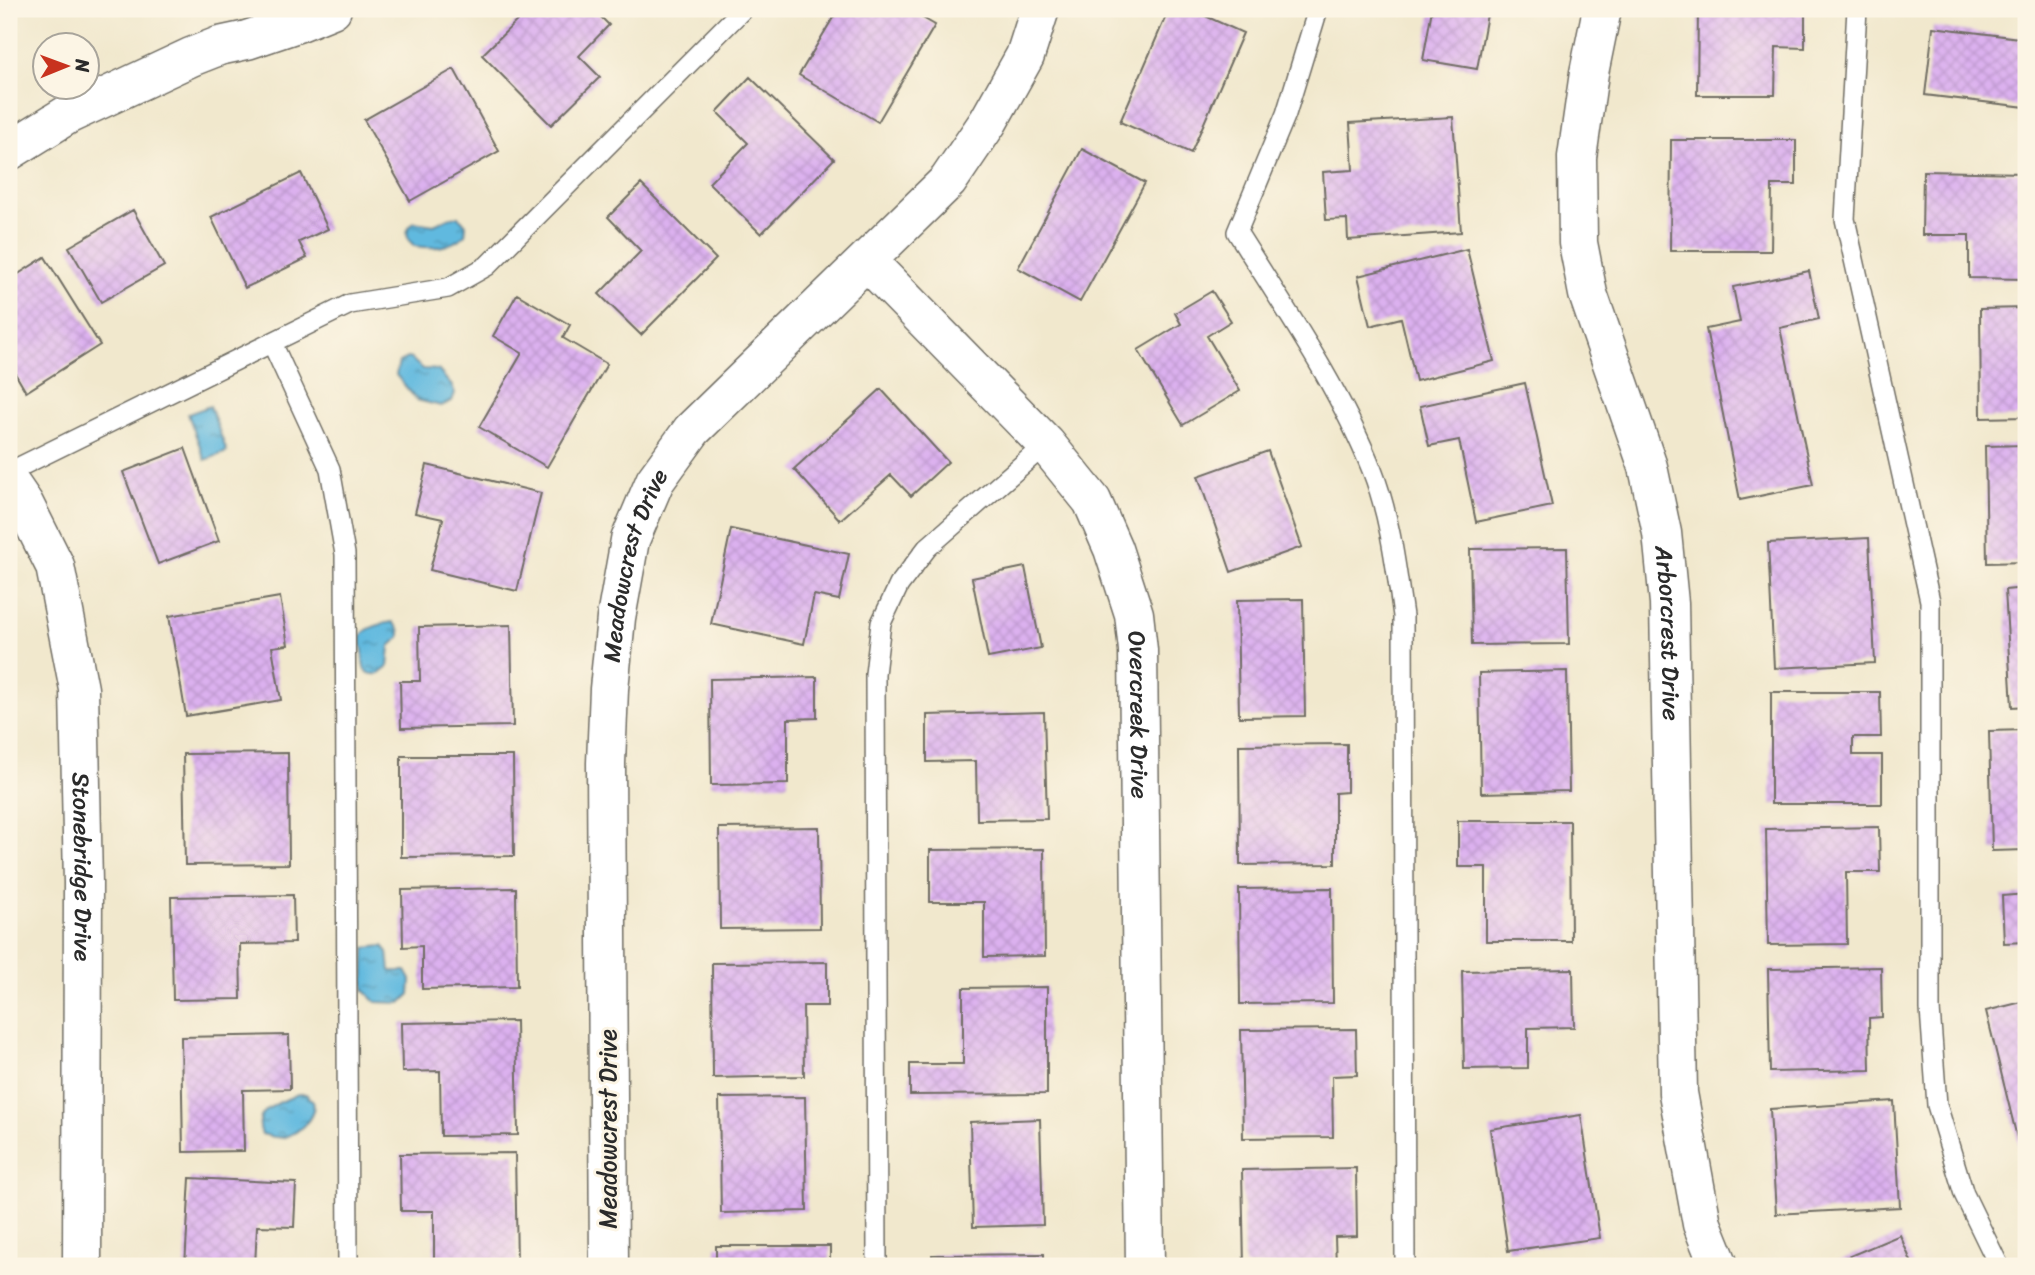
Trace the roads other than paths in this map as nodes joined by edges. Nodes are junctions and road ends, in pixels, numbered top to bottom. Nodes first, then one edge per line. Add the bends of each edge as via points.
1 (332, 9) edge
2 (743, 9) edge
3 (1040, 9) edge
4 (1318, 9) edge
5 (1602, 9) edge
6 (1857, 9) edge
7 (9, 151) edge
8 (867, 261) junction
9 (272, 343) junction
10 (1046, 444) junction
11 (9, 472) edge
12 (9, 482) edge
13 (82, 1266) edge
14 (348, 1266) edge
15 (609, 1266) edge
16 (877, 1266) edge
17 (1145, 1266) edge
18 (1405, 1266) edge
19 (1719, 1266) edge
20 (1998, 1266) edge

1 - 7 street via 191,57 67,116
2 - 9 lane via 486,266 449,288 350,304
3 - 8 street, Meadowcrest Drive via 1025,56 948,181
4 - 18 lane via 1286,114 1237,232 1336,391 1372,471 1394,546 1403,616
5 - 19 street, Arborcrest Drive via 1577,158 1578,243 1588,294 1648,467 1662,533 1669,603 1678,1093 1702,1223
6 - 20 lane via 1845,219 1930,601 1930,1009 1937,1105 1964,1194
8 - 10 street, Overcreek Drive
8 - 15 street, Meadowcrest Drive via 692,430 655,481 630,540 608,689
9 - 11 lane
9 - 14 lane via 330,469 345,554
10 - 16 lane via 927,548 899,585 881,623 875,674
10 - 17 street, Overcreek Drive via 1092,501 1134,614
12 - 13 street, Stonebridge Drive via 55,566 79,689

